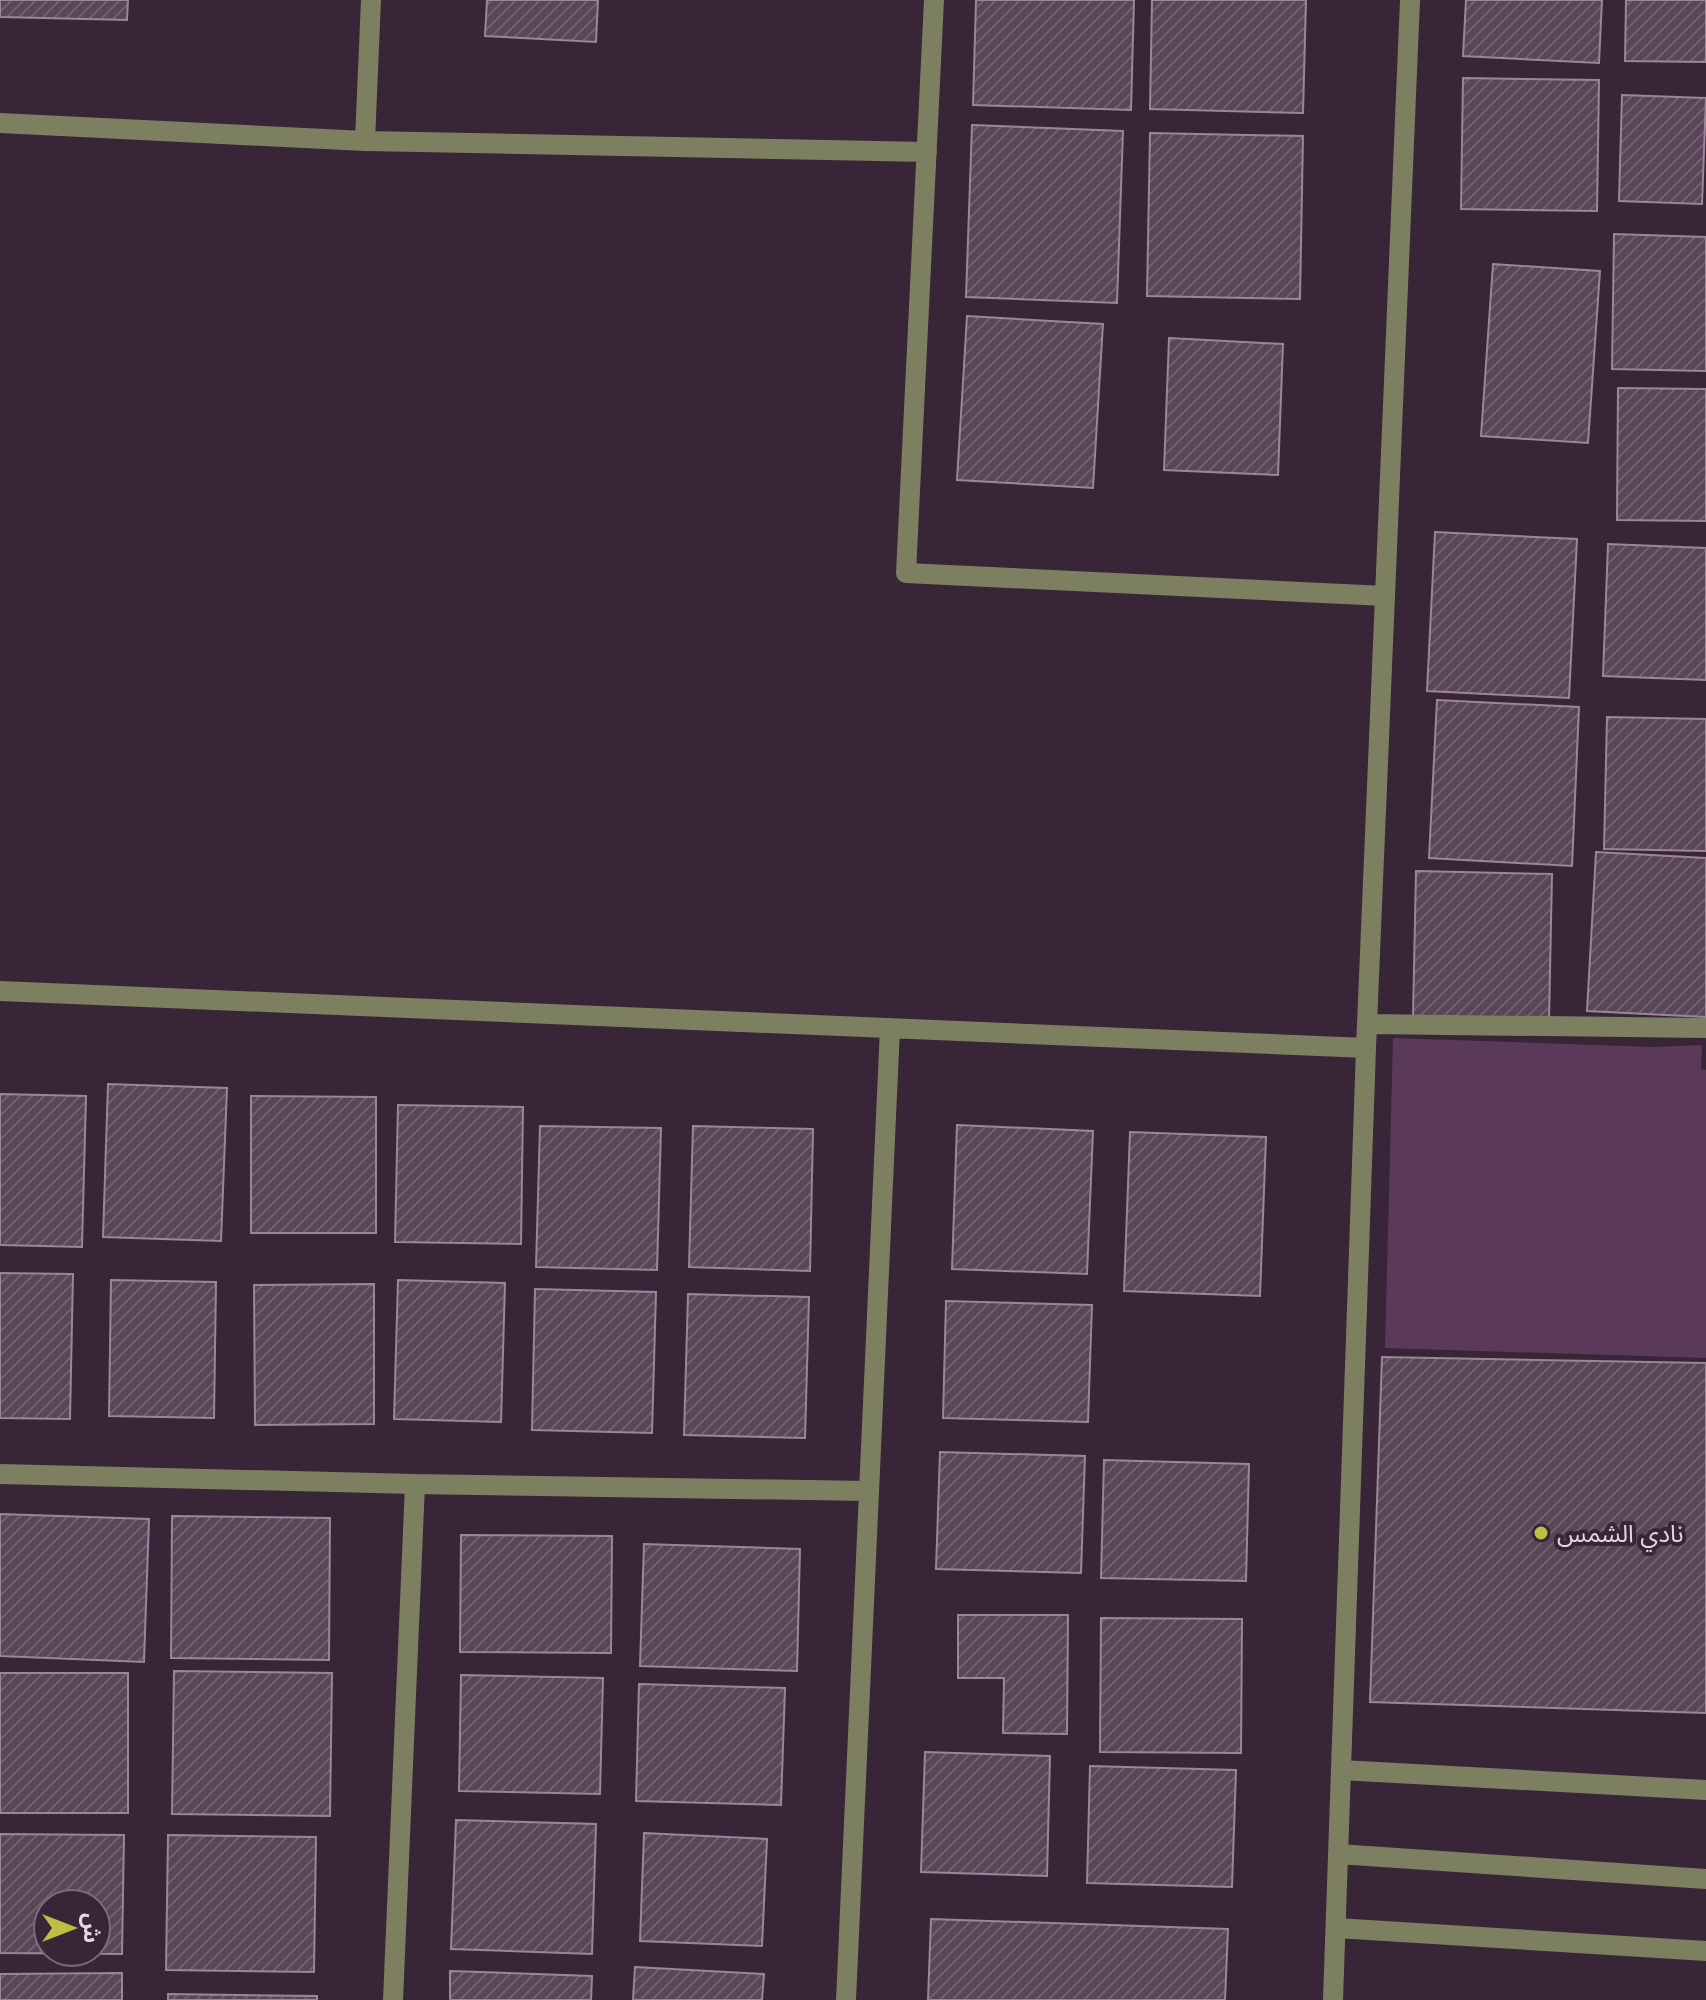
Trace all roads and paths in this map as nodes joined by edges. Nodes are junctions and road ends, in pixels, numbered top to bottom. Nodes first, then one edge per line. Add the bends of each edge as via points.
1 (371, 0) edge
2 (934, 0) edge
3 (1410, 0) edge
4 (0, 123) edge
5 (365, 141) junction
6 (927, 152) junction
7 (1385, 596) junction
8 (0, 991) edge
9 (1367, 1024) junction
10 (890, 1028) junction
11 (1706, 1028) edge
12 (1366, 1048) junction
13 (0, 1474) edge
14 (415, 1484) junction
15 (869, 1491) junction
16 (1341, 1770) junction
17 (1706, 1790) edge
18 (1338, 1854) junction
19 (1706, 1879) edge
20 (1336, 1928) junction
21 (1706, 1951) edge
22 (393, 2000) edge
23 (846, 2000) edge
24 (1333, 2000) edge

1 - 5 lane
2 - 6 lane
3 - 7 lane
4 - 5 lane
5 - 6 lane
6 - 7 lane via 906,573
7 - 9 lane
8 - 10 lane
9 - 11 lane
9 - 12 lane
10 - 12 lane
10 - 15 lane
12 - 16 lane
13 - 14 lane
14 - 15 lane
14 - 22 lane
15 - 23 lane
16 - 17 lane
16 - 18 lane
18 - 19 lane
18 - 20 lane
20 - 21 lane
20 - 24 lane

